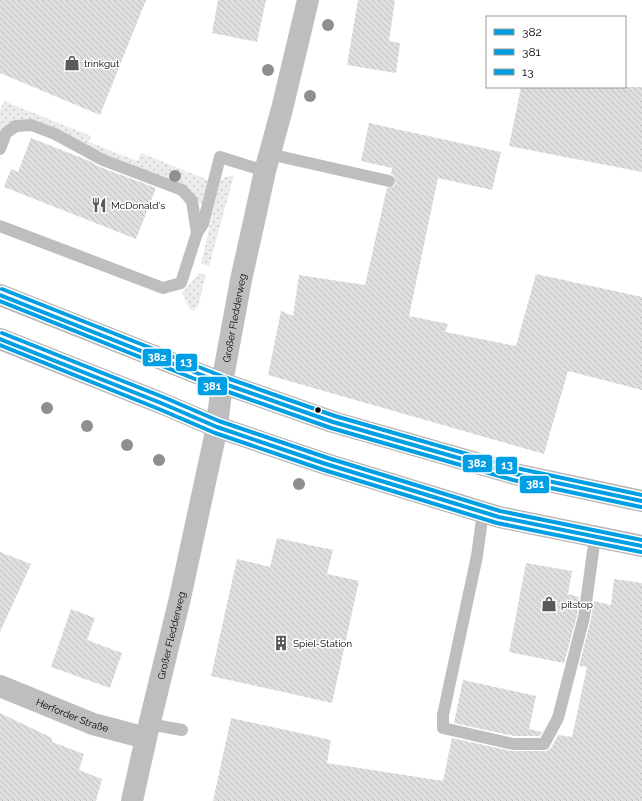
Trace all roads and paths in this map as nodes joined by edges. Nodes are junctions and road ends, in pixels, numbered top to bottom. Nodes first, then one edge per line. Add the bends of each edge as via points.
1 (308, 0) edge
2 (0, 149) edge
3 (267, 163) junction
4 (389, 182) dead end
5 (0, 226) edge
6 (197, 233) junction
7 (0, 294) edge
8 (0, 339) edge
9 (222, 383) junction
10 (217, 427) junction
11 (642, 501) edge
12 (483, 512) junction
13 (595, 537) junction
14 (642, 546) edge
15 (0, 686) edge
16 (182, 730) dead end
17 (148, 731) junction
18 (132, 801) edge

1 - 3 street, Großer Fledderweg
2 - 6 lane via 6,133 16,126 30,125 55,134 103,160 182,190 192,201
3 - 4 lane
3 - 6 lane via 220,157 203,224
3 - 9 street, Großer Fledderweg via 241,280
5 - 6 lane via 163,288 181,283
7 - 9 main road
8 - 10 main road
9 - 10 street, Großer Fledderweg
9 - 11 main road via 333,422 515,474
10 - 12 main road via 326,464
10 - 17 street, Großer Fledderweg
12 - 13 main road
12 - 13 lane via 477,556 443,715 443,728 514,744 544,744 558,718 584,617
13 - 14 main road
15 - 17 street, Herforder Straße via 93,724
16 - 17 lane
17 - 18 street, Großer Fledderweg

